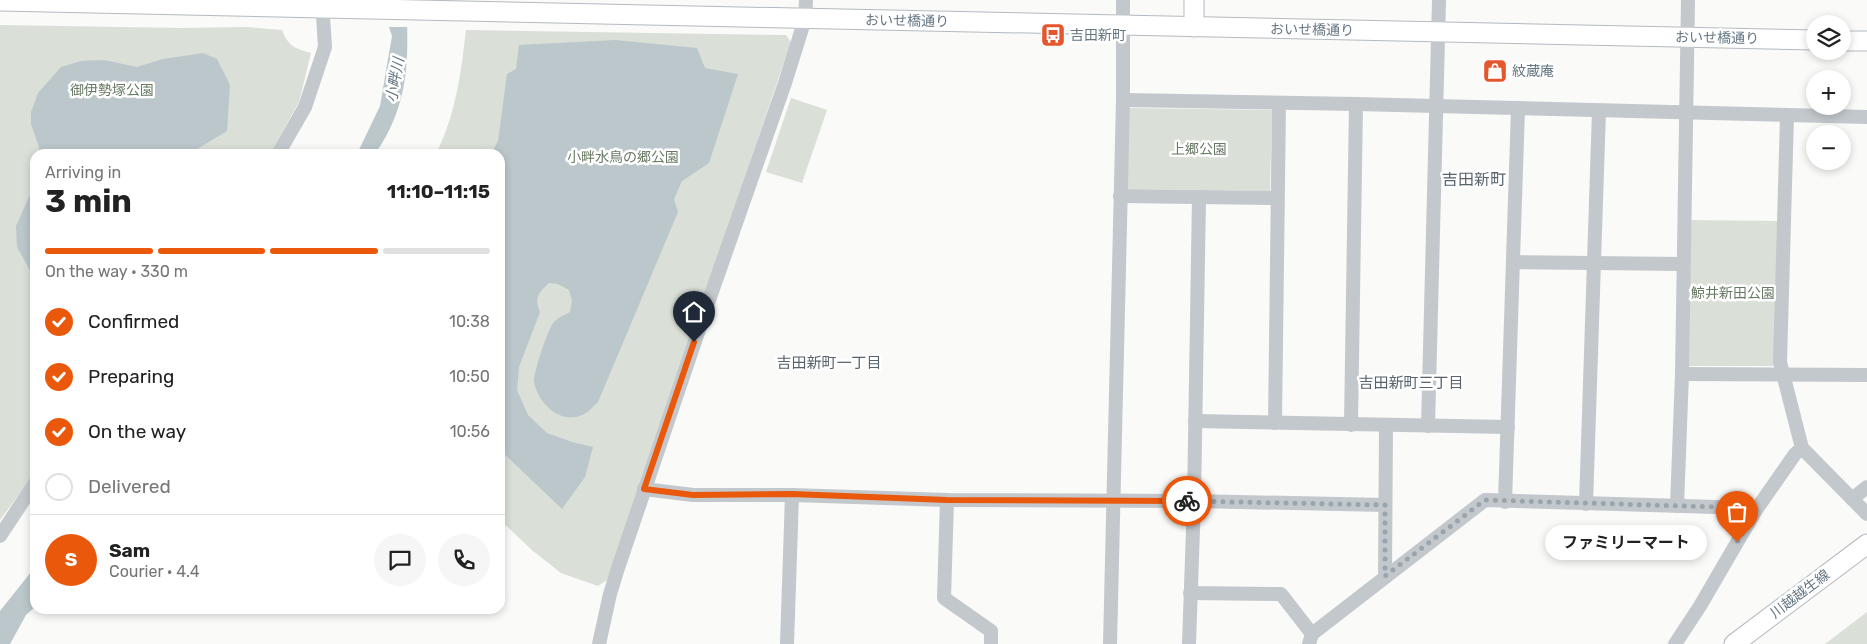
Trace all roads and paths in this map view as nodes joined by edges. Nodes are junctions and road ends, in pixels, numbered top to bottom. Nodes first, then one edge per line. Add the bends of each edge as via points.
1 (1123, 0) edge
2 (1194, 0) edge
3 (1439, 0) edge
4 (1688, 0) edge
5 (0, 2) edge
6 (328, 6) edge
7 (606, 7) edge
8 (466, 8) edge
9 (805, 9) edge
10 (1122, 26) junction
11 (1194, 27) junction
12 (1439, 33) junction
13 (1689, 37) junction
14 (1806, 40) edge
15 (1851, 41) edge
16 (1867, 41) edge
17 (1122, 100) junction
18 (1279, 103) junction
19 (1356, 104) junction
20 (1437, 106) junction
21 (1518, 109) junction
22 (1599, 111) junction
23 (1687, 113) junction
24 (1787, 116) junction
25 (1867, 118) edge
26 (281, 149) edge
27 (1120, 196) junction
28 (1199, 197) junction
29 (1277, 198) junction
30 (1513, 262) junction
31 (1594, 264) junction
32 (1683, 264) junction
33 (1682, 374) junction
34 (1782, 374) junction
35 (1867, 375) edge
36 (1195, 420) junction
37 (1275, 423) junction
38 (1351, 424) junction
39 (1386, 425) junction
40 (1428, 426) junction
41 (1508, 427) junction
42 (1802, 448) junction
43 (1867, 486) edge
44 (644, 489) junction
45 (30, 491) edge
46 (792, 494) junction
47 (1852, 499) junction
48 (947, 500) junction
49 (1113, 500) junction
50 (1194, 501) junction
51 (1506, 502) junction
52 (1586, 504) junction
53 (1385, 505) junction
54 (1677, 506) junction
55 (1756, 510) junction
56 (1867, 514) edge
57 (0, 536) edge
58 (1867, 544) edge
59 (1385, 576) junction
60 (1190, 593) junction
61 (1311, 639) edge
62 (599, 644) edge
63 (787, 644) edge
64 (991, 644) edge
65 (1110, 644) edge
66 (1189, 644) edge
67 (1675, 644) edge
68 (1734, 644) edge

1 - 10 street
2 - 11 street
3 - 12 street
4 - 13 street
5 - 6 street, おいせ橋通り
6 - 8 street, おいせ橋通り
6 - 26 street via 325,46 305,107
7 - 8 street, おいせ橋通り
7 - 9 street, おいせ橋通り
9 - 10 street, おいせ橋通り
9 - 44 street via 786,83
10 - 11 street, おいせ橋通り
10 - 17 street
11 - 12 street, おいせ橋通り
12 - 13 street, おいせ橋通り
12 - 20 street
13 - 14 street, おいせ橋通り
13 - 23 street
15 - 16 street
17 - 18 street
17 - 27 street
18 - 19 street
18 - 29 street
19 - 20 street
19 - 38 street
20 - 21 street
20 - 40 street
21 - 22 street
21 - 30 street
22 - 23 street
22 - 31 street
23 - 24 street
23 - 32 street
24 - 25 street
24 - 34 street
27 - 28 street
27 - 49 street
28 - 29 street
28 - 36 street
29 - 37 street
30 - 31 street
30 - 41 street
31 - 32 street
31 - 52 street
32 - 33 street
33 - 34 street
33 - 54 street
34 - 35 street
34 - 42 street
36 - 37 street
36 - 50 street
37 - 38 street
38 - 39 street
39 - 40 street
39 - 53 street
40 - 41 street
41 - 51 street
42 - 47 street
42 - 55 street
43 - 47 street
44 - 46 street via 693,495
44 - 62 street via 610,594
45 - 57 street
46 - 48 street
46 - 63 street
47 - 56 street
48 - 49 street
48 - 64 street via 944,598 991,632
49 - 50 street
49 - 65 street
50 - 53 street
50 - 60 street
51 - 52 street
51 - 59 street via 1485,500
52 - 54 street
53 - 59 street
54 - 55 street
55 - 67 street
58 - 68 street, 川越越生線
59 - 61 street
60 - 61 street via 1281,594
60 - 66 street

